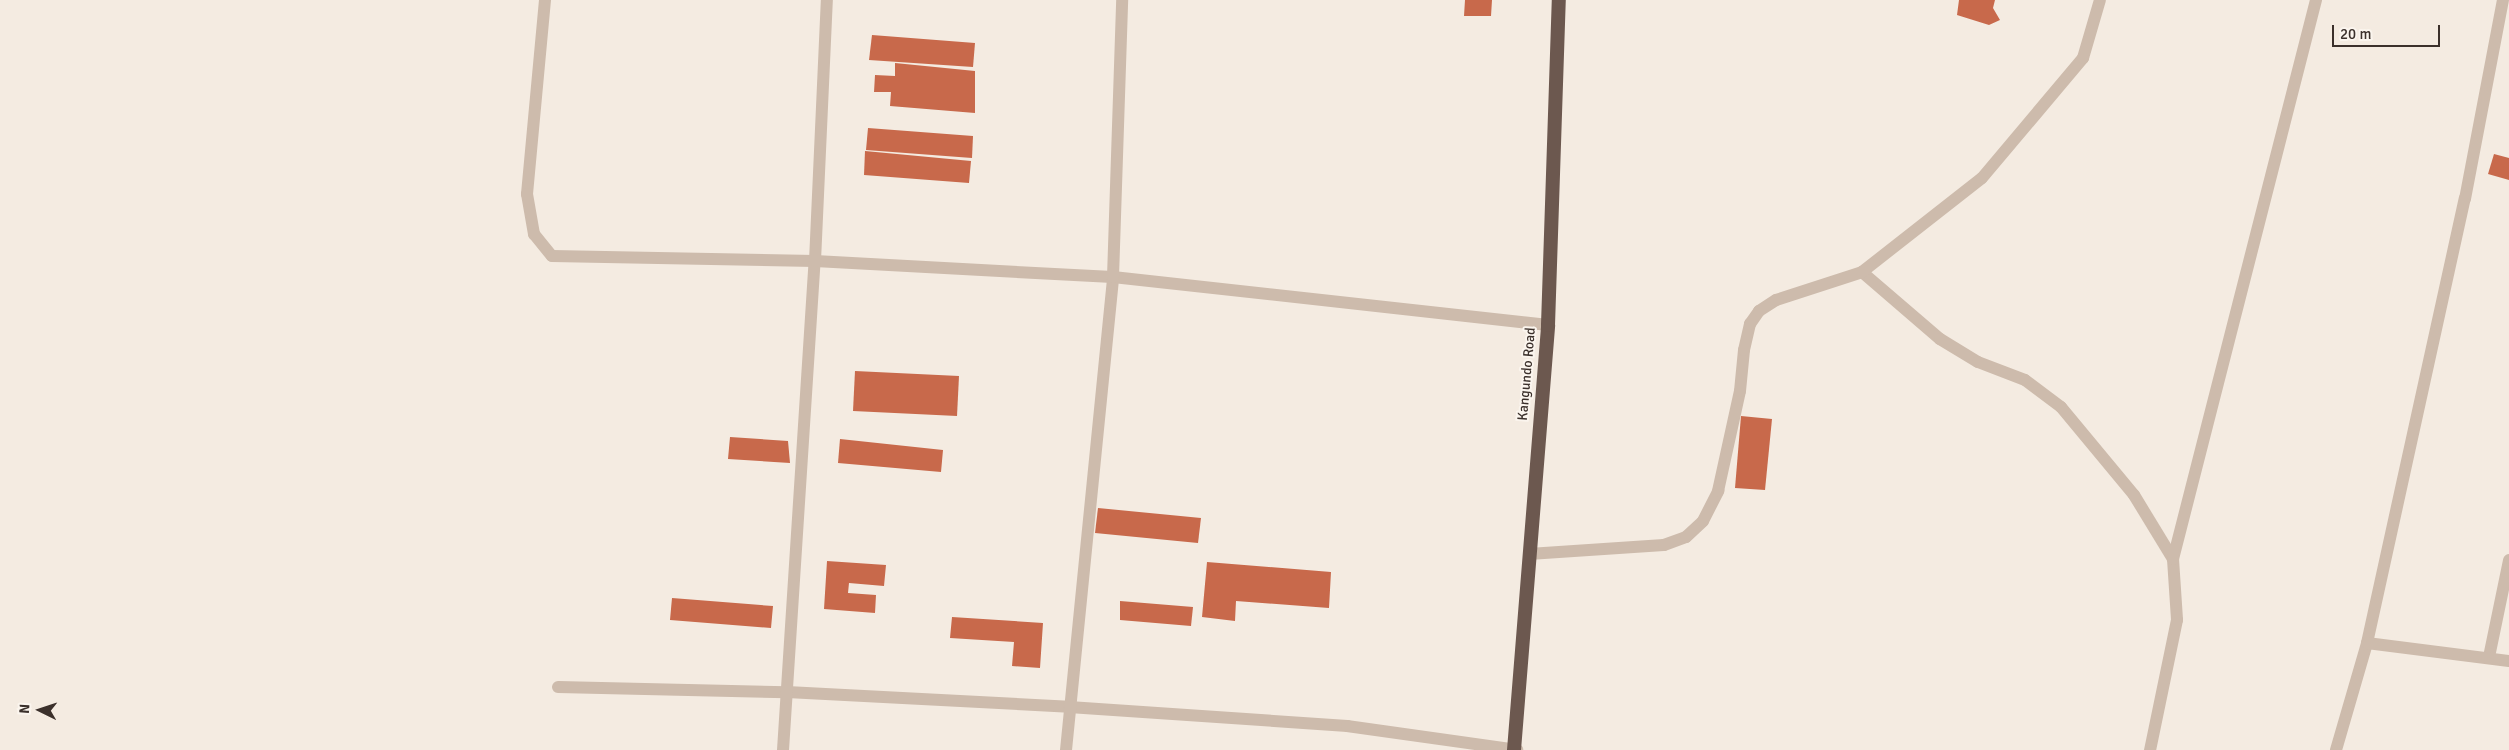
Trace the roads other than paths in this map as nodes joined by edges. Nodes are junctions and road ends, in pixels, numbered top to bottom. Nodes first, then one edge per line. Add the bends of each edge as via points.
1 (545, 0) edge
2 (827, 0) edge
3 (1122, 0) edge
4 (1559, 0) edge
5 (2100, 0) edge
6 (2316, 0) edge
7 (2503, 0) edge
8 (815, 261) junction
9 (1862, 272) junction
10 (1113, 277) junction
11 (1548, 325) junction
12 (1529, 554) junction
13 (2173, 560) junction
14 (2509, 560) edge
15 (2367, 643) junction
16 (2489, 657) junction
17 (2509, 661) edge
18 (558, 687) dead end
19 (787, 692) junction
20 (1069, 707) junction
21 (784, 750) edge
22 (1066, 750) edge
23 (1515, 750) edge
24 (2150, 750) edge
25 (2336, 750) edge

1 - 8 street via 527,194 534,234 552,256
2 - 8 street
3 - 10 street
4 - 11 highway, Kangundo Road
5 - 9 street via 2083,58 1982,178
6 - 13 street
7 - 15 street via 2465,199
8 - 10 street
8 - 19 street
9 - 12 street via 1776,300 1760,310 1750,324 1718,491 1703,521 1686,537 1664,545
9 - 13 street via 1940,339 1978,362 2025,380 2061,407 2134,495
10 - 11 street
10 - 20 street
11 - 12 highway, Kangundo Road
12 - 23 highway, Kangundo Road
13 - 24 street via 2177,620
14 - 16 street
15 - 16 street
15 - 25 street
16 - 17 street
18 - 19 street
19 - 20 street
19 - 21 street
20 - 22 street
20 - 23 street via 1347,726

